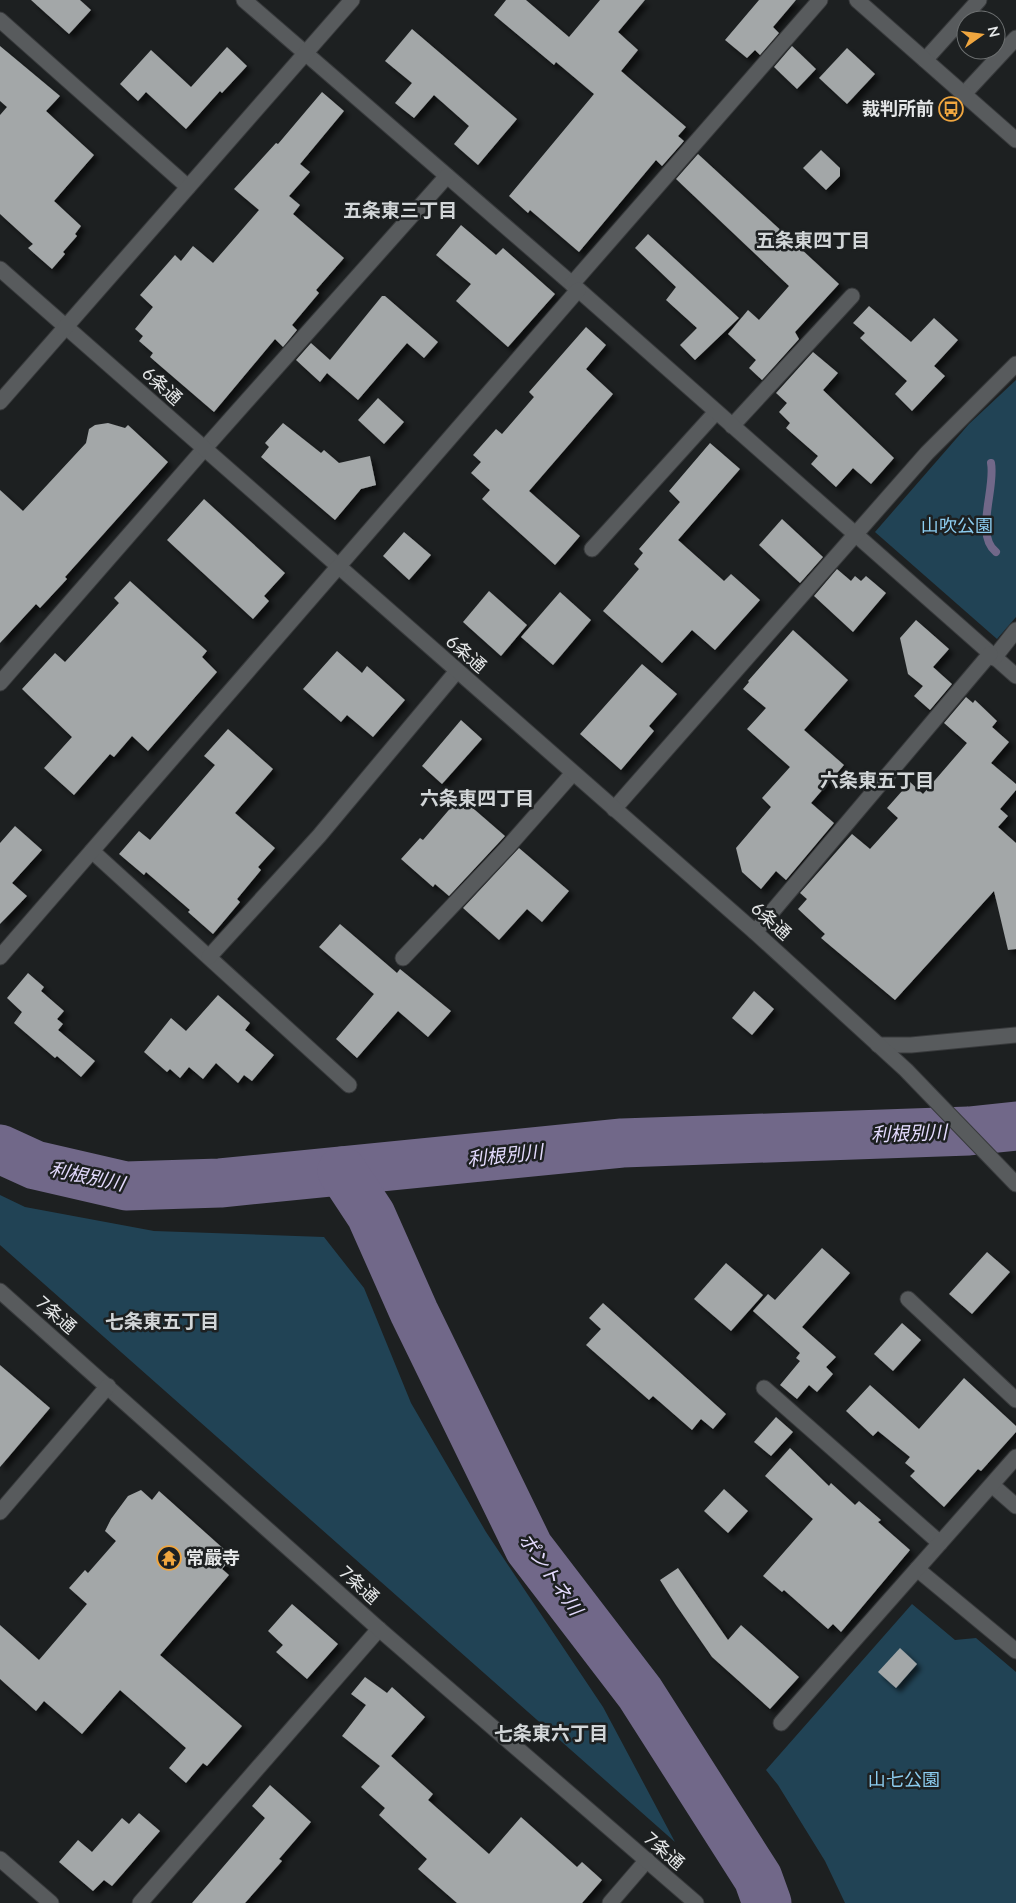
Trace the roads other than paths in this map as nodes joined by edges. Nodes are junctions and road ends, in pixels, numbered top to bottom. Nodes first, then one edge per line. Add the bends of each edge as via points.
1 (244, 0) edge
2 (352, 0) edge
3 (820, 0) edge
4 (857, 0) edge
5 (979, 0) edge
6 (0, 20) edge
7 (1016, 38) edge
8 (305, 54) junction
9 (925, 60) junction
10 (964, 94) junction
11 (1016, 140) edge
12 (447, 176) junction
13 (188, 187) junction
14 (0, 269) edge
15 (575, 287) junction
16 (852, 296) dead end
17 (66, 326) junction
18 (1016, 364) edge
19 (0, 402) edge
20 (716, 412) junction
21 (732, 426) junction
22 (204, 449) junction
23 (856, 535) junction
24 (592, 549) dead end
25 (340, 568) junction
26 (1016, 630) edge
27 (992, 656) junction
28 (458, 671) junction
29 (1016, 676) edge
30 (0, 683) edge
31 (574, 773) junction
32 (614, 809) junction
33 (92, 851) junction
34 (755, 932) junction
35 (0, 957) edge
36 (208, 957) junction
37 (403, 958) dead end
38 (1016, 1035) edge
39 (878, 1045) junction
40 (349, 1085) dead end
41 (1015, 1183) edge
42 (0, 1291) edge
43 (908, 1299) dead end
44 (108, 1386) junction
45 (764, 1388) dead end
46 (1016, 1400) edge
47 (1016, 1457) edge
48 (992, 1485) junction
49 (1016, 1506) edge
50 (0, 1512) edge
51 (940, 1543) junction
52 (917, 1569) junction
53 (379, 1629) junction
54 (1016, 1651) edge
55 (781, 1723) dead end
56 (0, 1859) edge
57 (647, 1860) junction
58 (51, 1903) edge
59 (140, 1903) edge
60 (610, 1903) edge
61 (696, 1903) edge

1 - 8 street
2 - 8 street
3 - 15 street
4 - 9 street
5 - 9 street
6 - 13 street
7 - 10 street
8 - 12 street
8 - 13 street
9 - 10 street
10 - 11 street
12 - 15 street
12 - 22 street
13 - 17 street
14 - 17 street, 6条通
15 - 20 street
15 - 25 street
16 - 21 street
17 - 19 street
17 - 22 street, 6条通
18 - 23 street via 927,452
20 - 21 street
20 - 24 street
21 - 23 street
22 - 25 street, 6条通
22 - 30 street
23 - 27 street
23 - 32 street
25 - 28 street, 6条通
25 - 33 street
26 - 27 street
27 - 29 street
27 - 34 street
28 - 31 street, 6条通
28 - 36 street via 319,836
31 - 32 street, 6条通
31 - 37 street
32 - 34 street, 6条通
33 - 35 street
33 - 36 street
34 - 39 street, 6条通
36 - 40 street
38 - 39 street
39 - 41 street, 6条通
42 - 44 street, 7条通
43 - 46 street
44 - 50 street
44 - 53 street, 7条通
45 - 51 street
47 - 48 street
48 - 49 street
48 - 51 street
51 - 52 street
52 - 54 street
52 - 55 street
53 - 57 street, 7条通
53 - 59 street
56 - 58 street
57 - 60 street
57 - 61 street, 7条通

